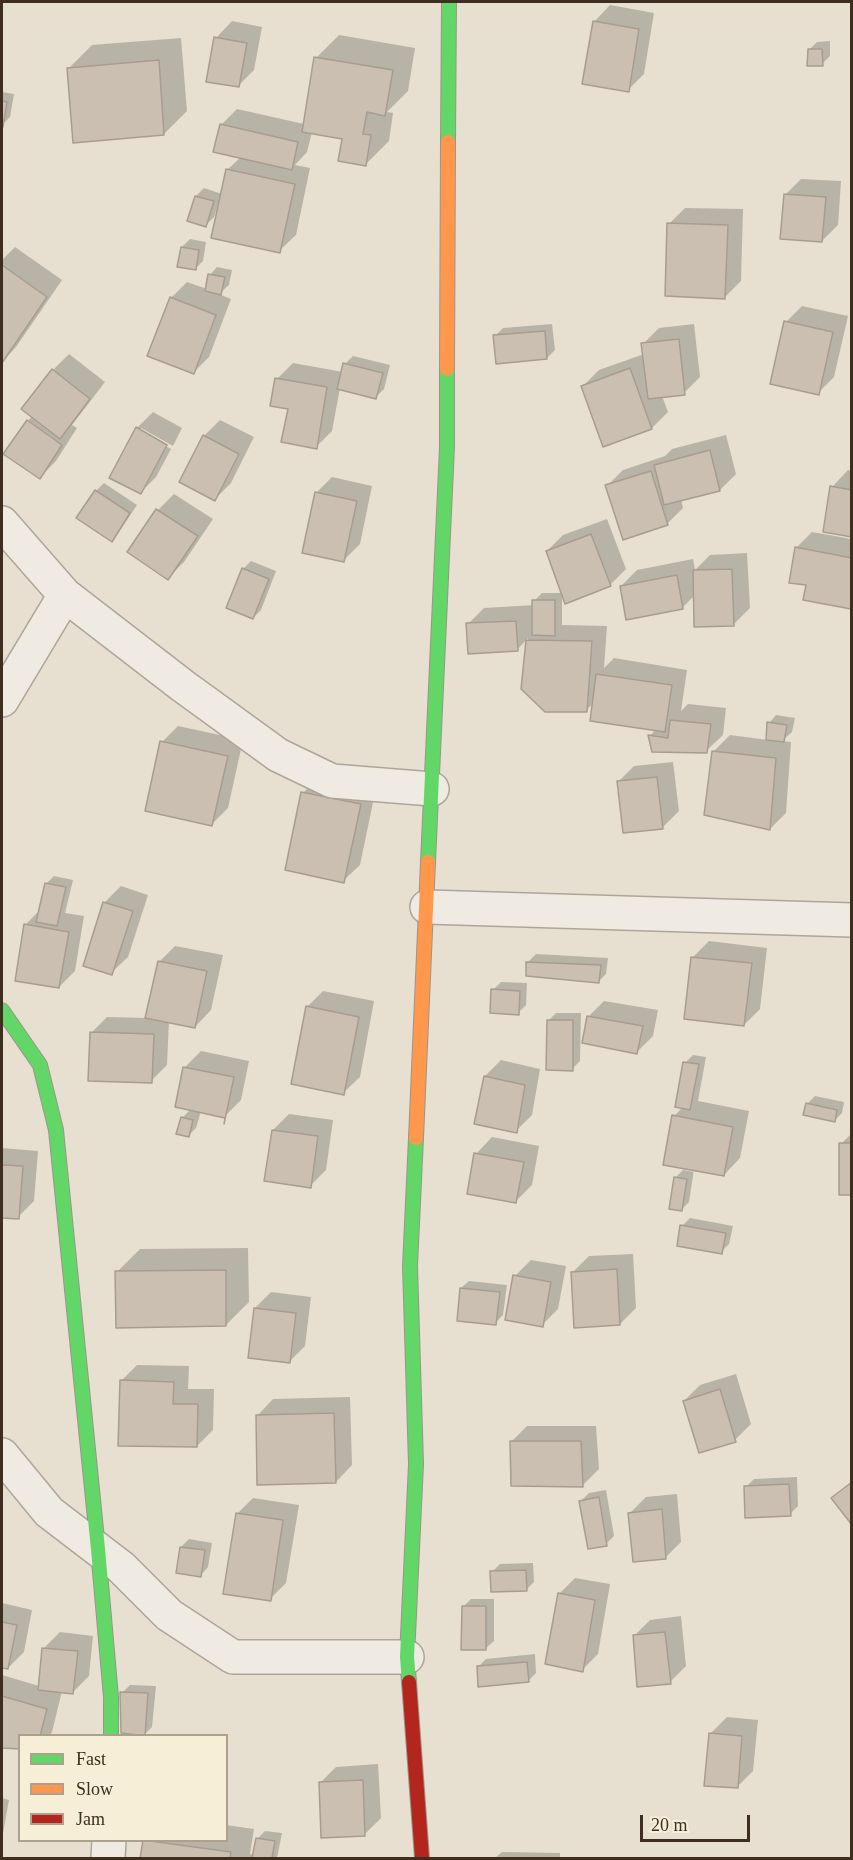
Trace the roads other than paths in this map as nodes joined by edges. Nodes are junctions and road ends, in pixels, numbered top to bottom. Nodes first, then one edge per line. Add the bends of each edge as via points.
1 (449, 2) edge
2 (2, 523) edge
3 (64, 595) junction
4 (2, 700) edge
5 (432, 789) junction
6 (427, 907) junction
7 (852, 920) edge
8 (2, 1010) edge
9 (2, 1455) edge
10 (98, 1549) junction
11 (407, 1657) junction
12 (111, 1734) edge
13 (109, 1842) edge
14 (108, 1858) edge
15 (422, 1858) edge

1 - 5 street via 447,447
2 - 3 street
3 - 4 street
3 - 5 street via 278,754 332,781
5 - 6 street
6 - 7 street
6 - 11 street via 410,1266 416,1464
8 - 10 street via 40,1065 56,1130
9 - 10 street via 49,1512
10 - 11 street via 169,1615 233,1657
10 - 12 street
11 - 15 street
13 - 14 street

